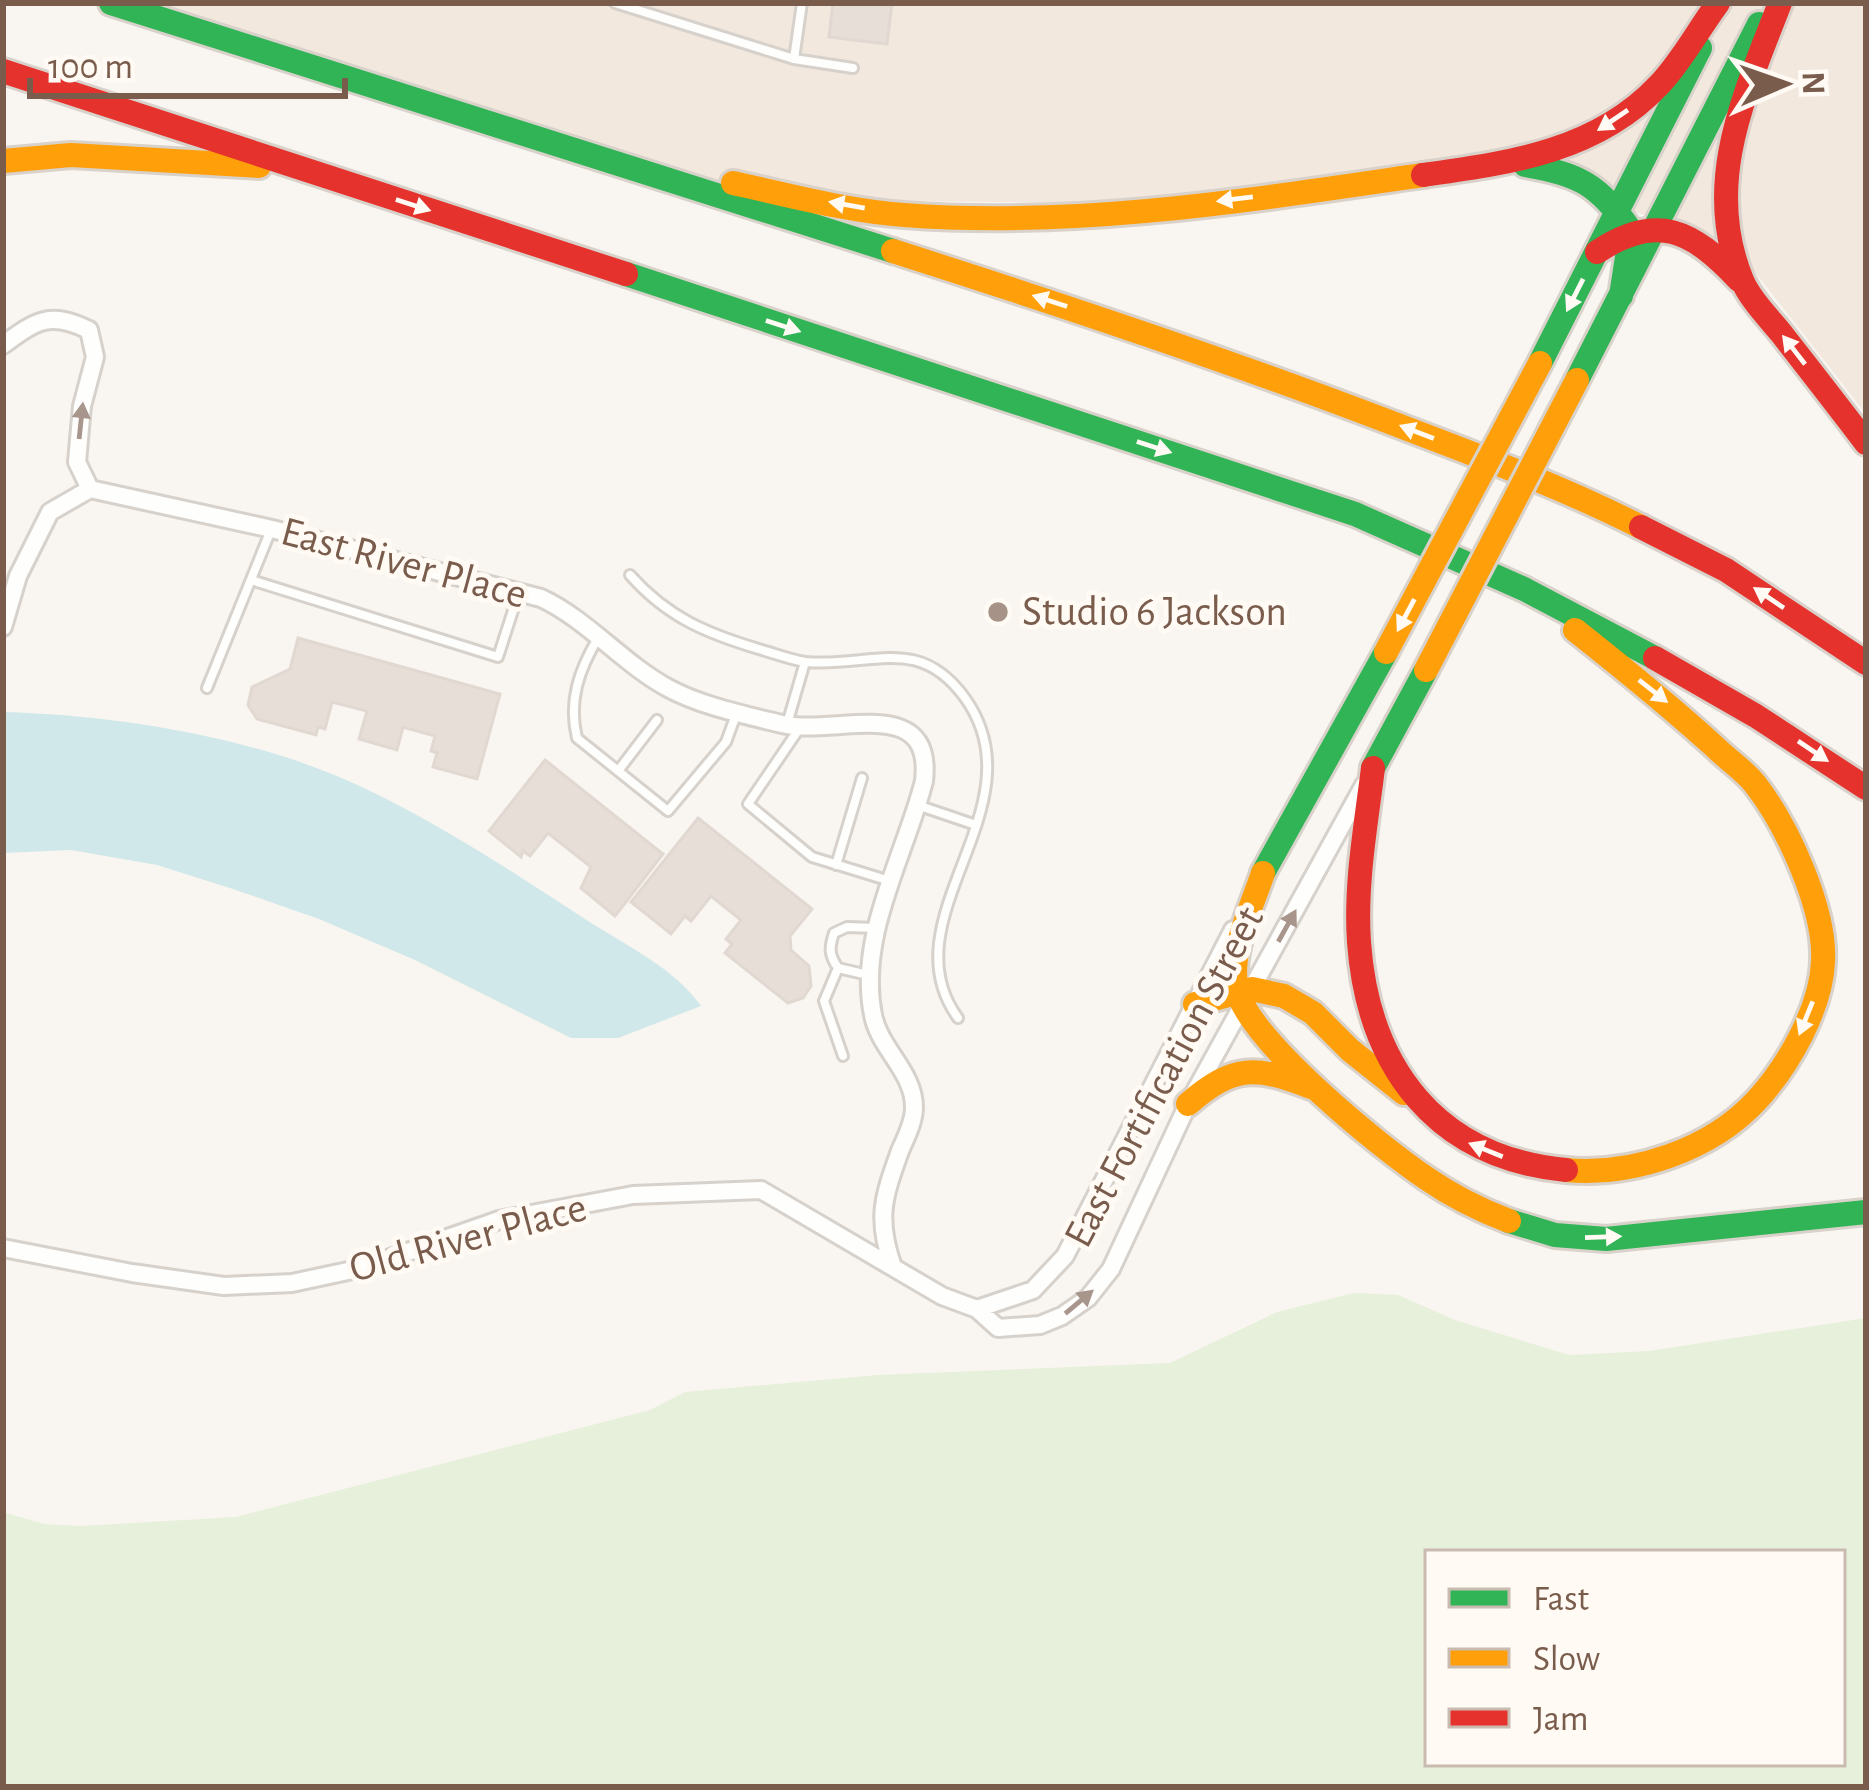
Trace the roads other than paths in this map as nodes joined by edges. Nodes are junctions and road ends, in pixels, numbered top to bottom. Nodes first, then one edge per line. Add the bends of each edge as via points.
1 (110, 3) edge
2 (616, 3) edge
3 (802, 3) edge
4 (1720, 3) edge
5 (1770, 3) edge
6 (1780, 3) edge
7 (794, 59) junction
8 (853, 68) dead end
9 (3, 71) edge
10 (580, 152) junction
11 (3, 161) edge
12 (1511, 163) junction
13 (301, 169) junction
14 (1635, 223) junction
15 (1743, 284) junction
16 (4, 347) edge
17 (1866, 442) edge
18 (91, 489) junction
19 (272, 529) junction
20 (630, 575) dead end
21 (251, 580) junction
22 (519, 592) junction
23 (1527, 594) junction
24 (3, 627) edge
25 (599, 637) junction
26 (805, 662) junction
27 (1866, 663) edge
28 (206, 688) dead end
29 (737, 712) junction
30 (656, 720) dead end
31 (793, 727) junction
32 (1373, 768) junction
33 (617, 771) junction
34 (862, 778) dead end
35 (1866, 788) edge
36 (917, 805) junction
37 (976, 824) junction
38 (836, 865) junction
39 (1263, 873) junction
40 (891, 882) junction
41 (878, 928) junction
42 (838, 968) junction
43 (868, 975) junction
44 (1244, 995) junction
45 (1195, 1004) junction
46 (958, 1018) dead end
47 (843, 1056) dead end
48 (1323, 1091) junction
49 (1188, 1105) junction
50 (1423, 1108) junction
51 (1866, 1211) edge
52 (3, 1248) edge
53 (893, 1267) junction
54 (977, 1309) junction

1 - 10 main road
2 - 7 lane
3 - 7 lane
4 -> 12 main road via 1657,86 1610,124 1553,154
4 - 14 main road, East Fortification Street
5 - 14 main road, East Fortification Street
6 - 15 main road via 1726,160 1725,206
7 - 8 lane
9 - 13 main road
12 -> 10 main road via 1126,214 984,219 898,214
27 -> 10 main road via 1726,570 1566,489 1123,324
11 - 13 main road via 71,154
12 - 14 main road via 1567,171
13 -> 23 main road via 1206,464 1401,533
14 - 15 main road via 1694,242
14 - 32 main road, East Fortification Street, bridge via 1621,296
14 -> 39 main road, East Fortification Street, bridge via 1597,252
17 -> 15 main road
18 -> 16 street via 76,462 94,357 89,330 62,317 28,325
18 - 19 street, East River Place
18 - 24 street via 50,512
19 - 21 lane
19 - 22 street, East River Place
20 - 26 lane via 681,621
21 - 22 lane via 498,657
21 - 28 lane
22 - 25 street, East River Place via 556,605
23 -> 35 main road via 1631,644
23 -> 50 main road via 1669,704 1758,787 1804,876 1824,954 1811,1011 1780,1073 1739,1118 1679,1153 1619,1170 1544,1170 1474,1147
25 - 29 street, East River Place via 668,688
25 - 33 lane via 574,690 573,721 577,738
26 - 31 lane
26 - 37 lane via 904,655 936,669 982,725 990,759
29 - 31 street, East River Place
29 - 33 lane via 726,742 668,811
30 - 33 lane
31 - 36 street, East River Place via 904,728 925,767
31 - 38 lane via 748,804 812,857
44 -> 32 street, East Fortification Street
32 - 50 main road via 1359,879 1362,968 1388,1054
34 - 38 lane
36 - 37 lane
36 - 40 street, East River Place
37 - 46 lane via 940,931 944,999
38 - 40 lane
39 - 44 main road via 1245,934
39 - 45 street, East Fortification Street
40 - 41 street, East River Place
41 - 42 lane via 834,933 830,956
41 - 43 street, East River Place
42 - 43 lane
42 - 47 lane via 824,1001
43 - 53 street, East River Place via 873,1020 914,1101 881,1211
44 - 45 main road
44 - 48 main road via 1261,1030
44 - 49 street, East Fortification Street
44 - 50 main road via 1284,996 1313,1013
45 - 54 street, East Fortification Street via 1065,1256 1033,1290
48 - 49 main road via 1244,1069
48 -> 51 main road via 1427,1179 1505,1220 1574,1238
54 -> 49 street, East Fortification Street via 1011,1330 1062,1316 1088,1298 1111,1269
52 - 53 street, Old River Place via 224,1286 292,1283 500,1220 633,1195 761,1190
53 - 54 street, Old River Place

